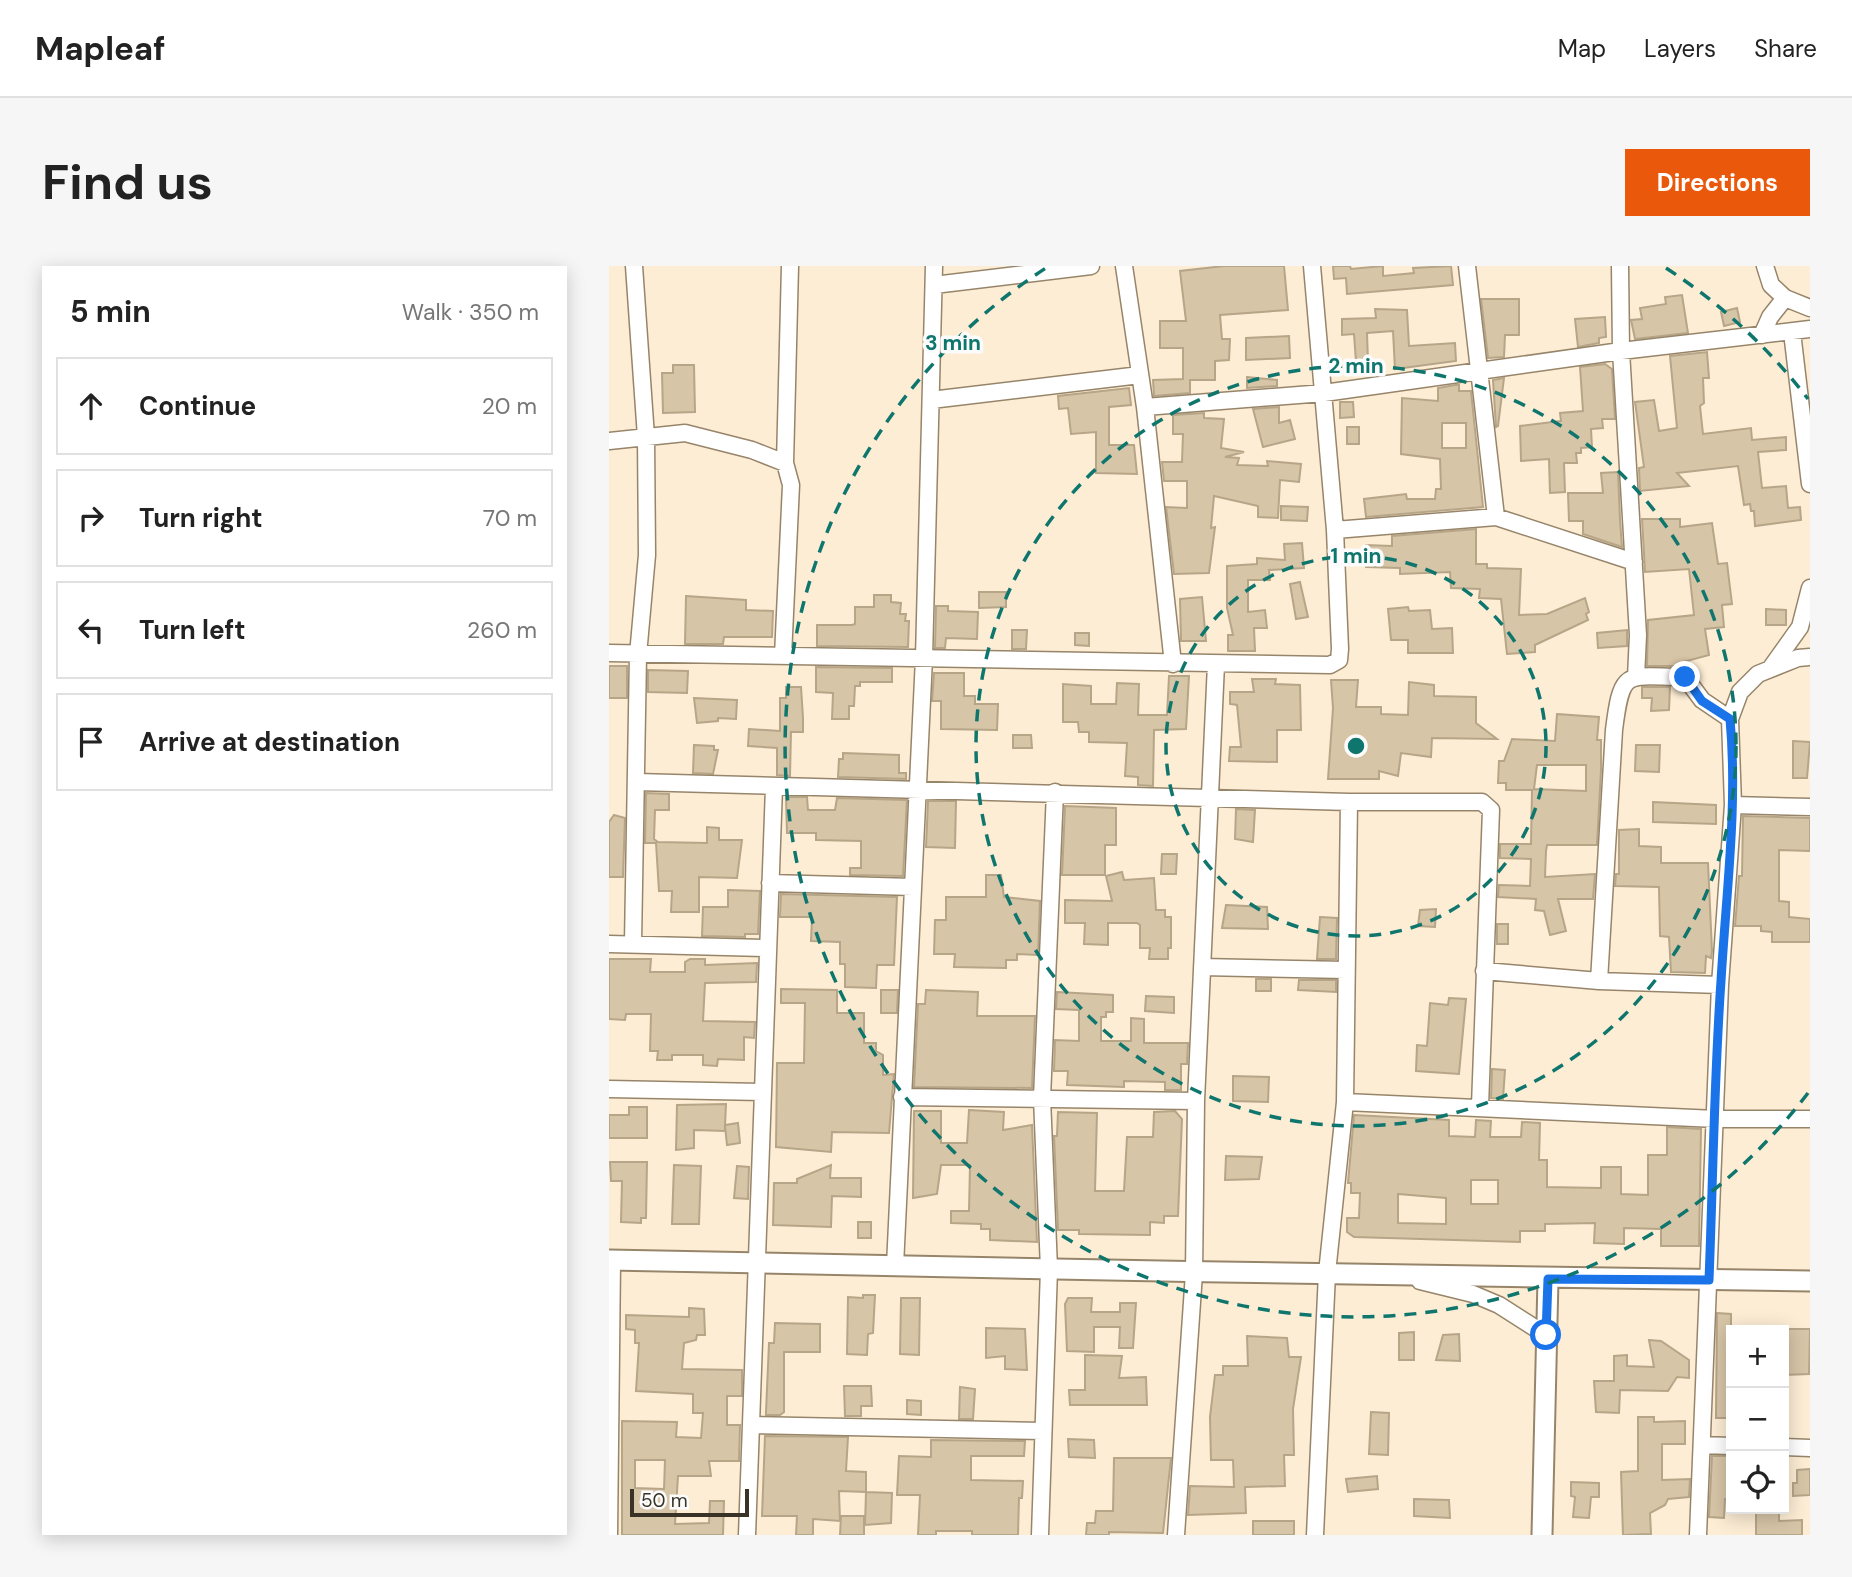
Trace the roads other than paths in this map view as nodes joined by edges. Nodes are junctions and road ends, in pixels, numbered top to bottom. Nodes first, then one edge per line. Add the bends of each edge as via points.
1 (634, 266) edge
2 (790, 266) edge
3 (934, 266) edge
4 (1091, 266) edge
5 (1124, 266) edge
6 (1312, 266) edge
7 (1467, 266) edge
8 (1619, 266) edge
9 (1765, 266) edge
10 (1010, 271) edge
11 (934, 285) junction
12 (1785, 298) junction
13 (1810, 308) edge
14 (1810, 329) edge
15 (1792, 332) junction
16 (1762, 335) junction
17 (1621, 351) junction
18 (1477, 373) junction
19 (1140, 375) junction
20 (1324, 393) junction
21 (931, 400) junction
22 (1145, 407) junction
23 (646, 437) junction
24 (609, 441) edge
25 (785, 463) junction
26 (1810, 484) edge
27 (1496, 517) junction
28 (1335, 530) junction
29 (1634, 562) junction
30 (1810, 588) edge
31 (609, 653) edge
32 (638, 655) junction
33 (783, 656) junction
34 (1810, 657) edge
35 (925, 658) junction
36 (1173, 664) junction
37 (1216, 664) junction
38 (1770, 669) junction
39 (1636, 677) junction
40 (1730, 719) junction
41 (637, 782) junction
42 (774, 787) junction
43 (917, 791) junction
44 (1055, 792) junction
45 (1210, 796) junction
46 (1349, 802) junction
47 (1733, 805) junction
48 (1810, 807) edge
49 (770, 883) junction
50 (913, 887) junction
51 (633, 943) junction
52 (609, 944) edge
53 (767, 948) junction
54 (1202, 967) junction
55 (1346, 970) junction
56 (1484, 971) junction
57 (1599, 981) junction
58 (1720, 985) junction
59 (609, 1090) edge
60 (762, 1092) junction
61 (902, 1097) junction
62 (1042, 1098) junction
63 (1196, 1101) junction
64 (1345, 1102) junction
65 (1480, 1106) junction
66 (1716, 1119) junction
67 (1810, 1119) edge
68 (611, 1261) edge
69 (756, 1264) junction
70 (895, 1266) junction
71 (1049, 1269) junction
72 (1194, 1273) junction
73 (1327, 1273) junction
74 (1407, 1278) junction
75 (1548, 1279) junction
76 (1709, 1280) junction
77 (1810, 1281) edge
78 (1546, 1335) junction
79 (753, 1425) junction
80 (1043, 1431) junction
81 (1702, 1446) junction
82 (1726, 1446) edge
83 (1789, 1447) edge
84 (1810, 1448) edge
85 (609, 1535) edge
86 (747, 1535) edge
87 (1040, 1535) edge
88 (1176, 1535) edge
89 (1315, 1535) edge
90 (1542, 1535) edge
91 (1698, 1535) edge

1 - 23 street
2 - 25 street
3 - 11 street
4 - 10 street
5 - 19 street
6 - 20 street
7 - 18 street
8 - 17 street
9 - 12 street via 1771,285
10 - 11 street
11 - 21 street
12 - 13 street
12 - 16 street
14 - 15 street
15 - 16 street
15 - 26 street
16 - 17 street
17 - 18 street
17 - 29 street
18 - 20 street
18 - 27 street
19 - 21 street
19 - 22 street
20 - 22 street
20 - 28 street
21 - 35 street
22 - 36 street
23 - 24 street
23 - 25 street via 685,433
23 - 32 street via 647,555
25 - 33 street via 791,485
27 - 28 street
27 - 29 street
28 - 37 street via 1339,660 1330,665
29 - 39 street
30 - 38 street via 1800,627
31 - 32 street
32 - 33 street
32 - 41 street
33 - 35 street
34 - 38 street
35 - 36 street
35 - 43 street
36 - 37 street
37 - 45 street
38 - 40 street via 1740,692
39 - 40 street via 1685,677 1702,701
39 - 57 street via 1619,690 1614,730
40 - 47 street
41 - 42 street
41 - 51 street
42 - 43 street
42 - 49 street
43 - 44 street
43 - 50 street
44 - 45 street
44 - 62 street
45 - 46 street
45 - 54 street
46 - 55 street
46 - 56 street via 1488,805
47 - 48 street
47 - 58 street
49 - 50 street
49 - 53 street
50 - 61 street
51 - 52 street
51 - 53 street
53 - 60 street
54 - 55 street
54 - 63 street
55 - 64 street
56 - 57 street
56 - 65 street
57 - 58 street
58 - 66 street
59 - 60 street
60 - 69 street
61 - 62 street
61 - 70 street
62 - 63 street
62 - 71 street
63 - 72 street
64 - 65 street
64 - 73 street
65 - 66 street
66 - 67 street
66 - 76 street
68 - 69 street
68 - 85 street
69 - 70 street
69 - 79 street
70 - 71 street
71 - 72 street
71 - 80 street
72 - 73 street
72 - 88 street
73 - 74 street
73 - 89 street
74 - 75 street
74 - 78 street via 1473,1294
75 - 76 street
75 - 78 street
76 - 77 street
76 - 81 street
78 - 90 street
79 - 80 street
79 - 86 street
80 - 87 street
81 - 82 street
81 - 91 street
83 - 84 street

